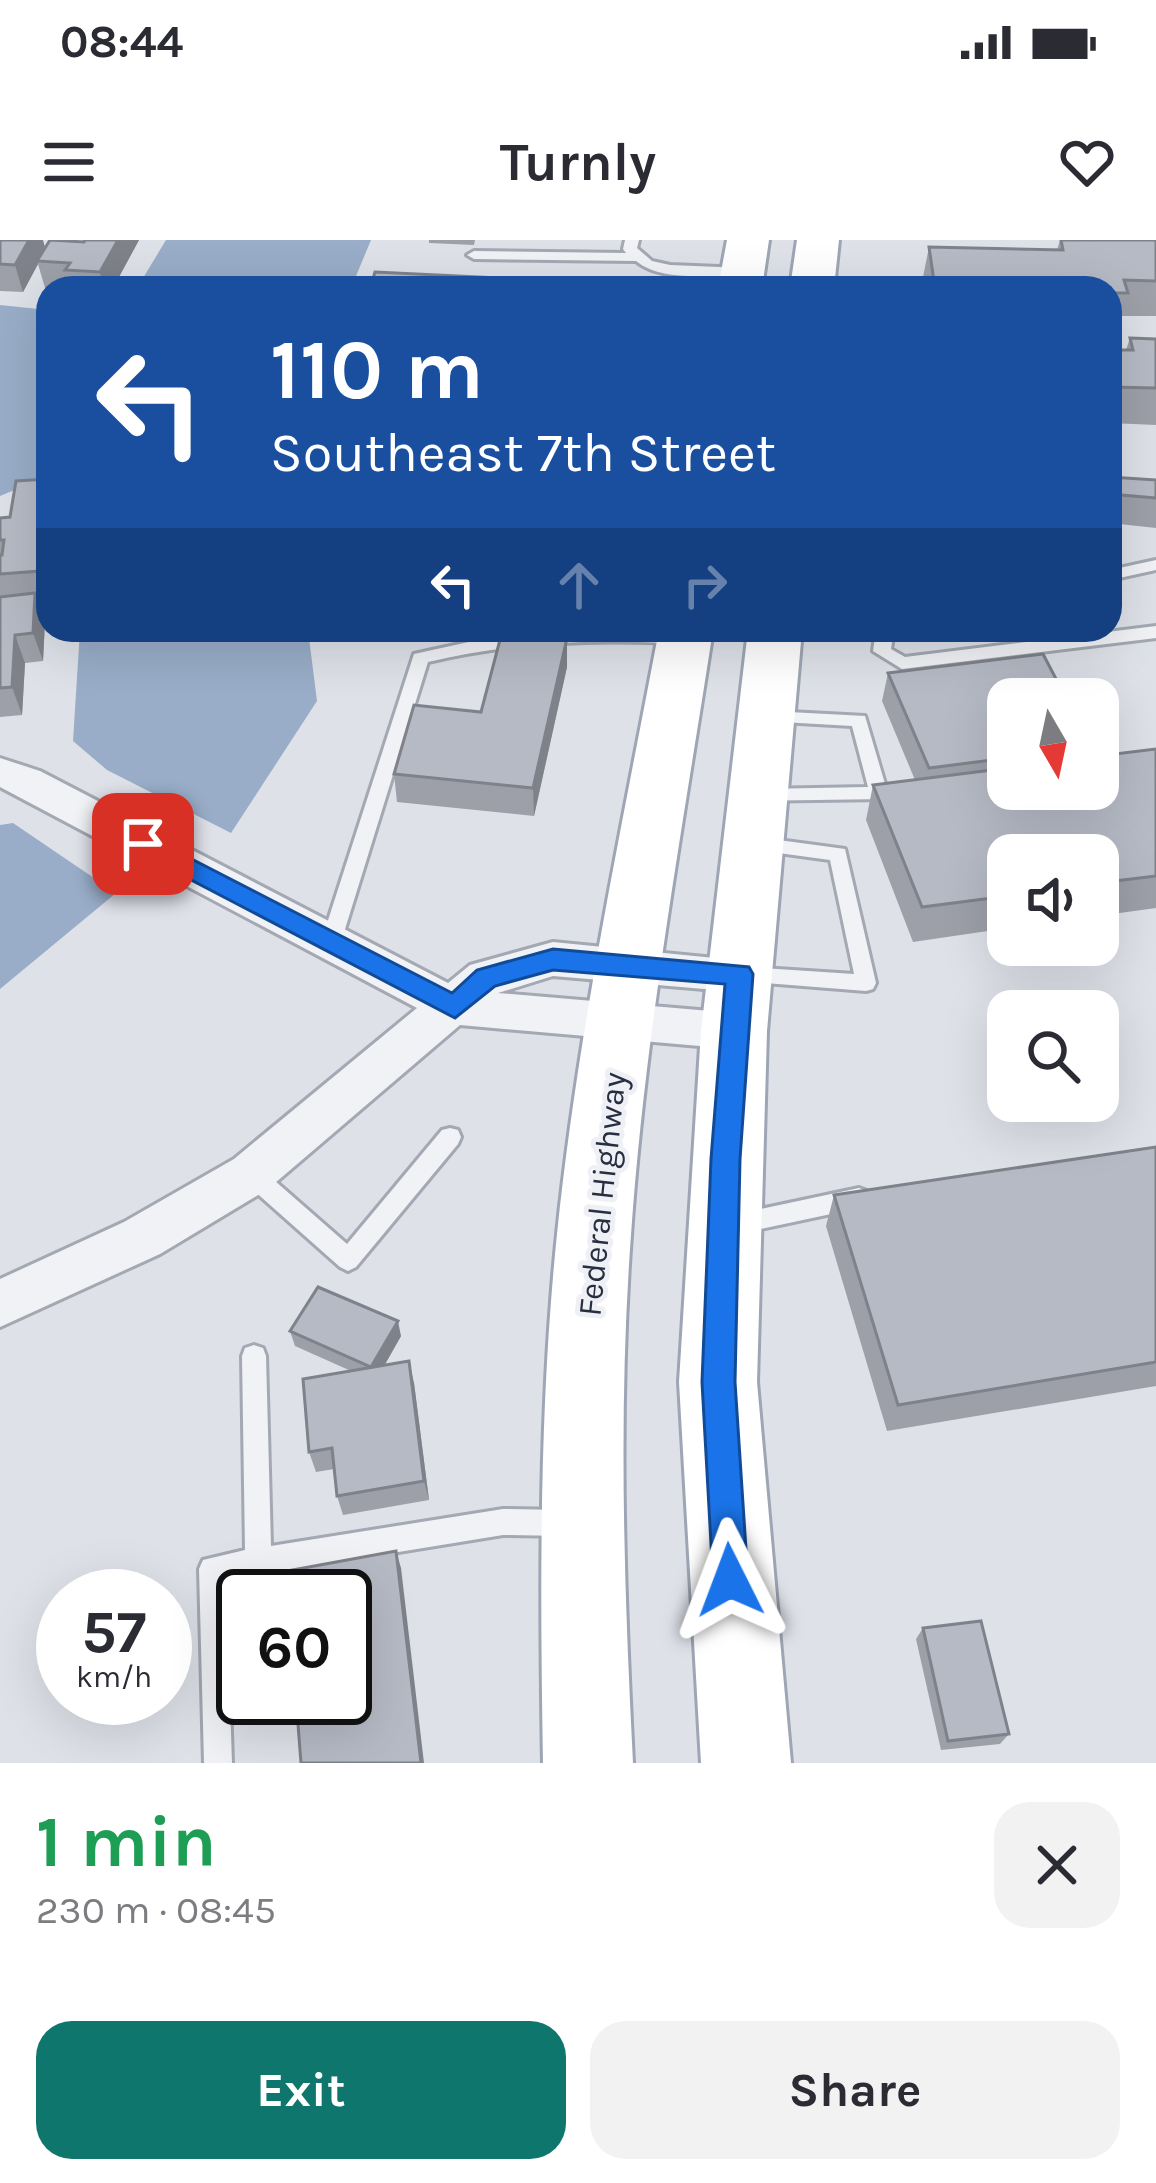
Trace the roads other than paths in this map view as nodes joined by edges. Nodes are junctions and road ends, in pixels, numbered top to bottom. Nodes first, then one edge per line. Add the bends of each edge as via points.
1 (632, 240) edge
2 (818, 240) edge
3 (474, 255) dead end
4 (638, 256) junction
5 (744, 267) edge
6 (814, 276) edge
7 (1156, 565) edge
8 (1122, 572) edge
9 (1156, 632) edge
10 (1122, 636) edge
11 (482, 642) edge
12 (684, 642) edge
13 (774, 642) edge
14 (883, 642) edge
15 (1074, 642) edge
16 (766, 717) junction
17 (0, 772) edge
18 (755, 820) junction
19 (331, 943) junction
20 (625, 993) junction
21 (736, 1003) junction
22 (455, 1007) junction
23 (450, 1136) dead end
24 (251, 1174) junction
25 (879, 1193) edge
26 (724, 1227) junction
27 (0, 1304) edge
28 (254, 1356) dead end
29 (584, 1523) junction
30 (258, 1561) junction
31 (218, 1763) edge
32 (588, 1763) edge
33 (746, 1763) edge

1 - 4 lane
2 - 6 main road
3 - 4 lane
4 - 5 lane via 670,269
7 - 8 lane
9 - 10 lane
11 - 19 lane via 420,658
12 - 20 main road, Federal Highway
13 - 16 main road
14 - 15 lane via 882,651 902,663
16 - 18 main road
16 - 18 lane via 859,720 880,794
17 - 19 street
18 - 21 main road
18 - 21 lane via 838,854 866,982
19 - 22 street
20 - 21 street
20 - 22 street
20 - 29 main road, Federal Highway via 599,1185
21 - 26 main road
22 - 24 street
23 - 24 lane via 348,1260
24 - 27 street via 142,1238
25 - 26 lane
26 - 33 main road via 718,1382
28 - 30 lane
29 - 30 lane via 503,1522
29 - 32 main road, Federal Highway
30 - 31 lane via 212,1569

